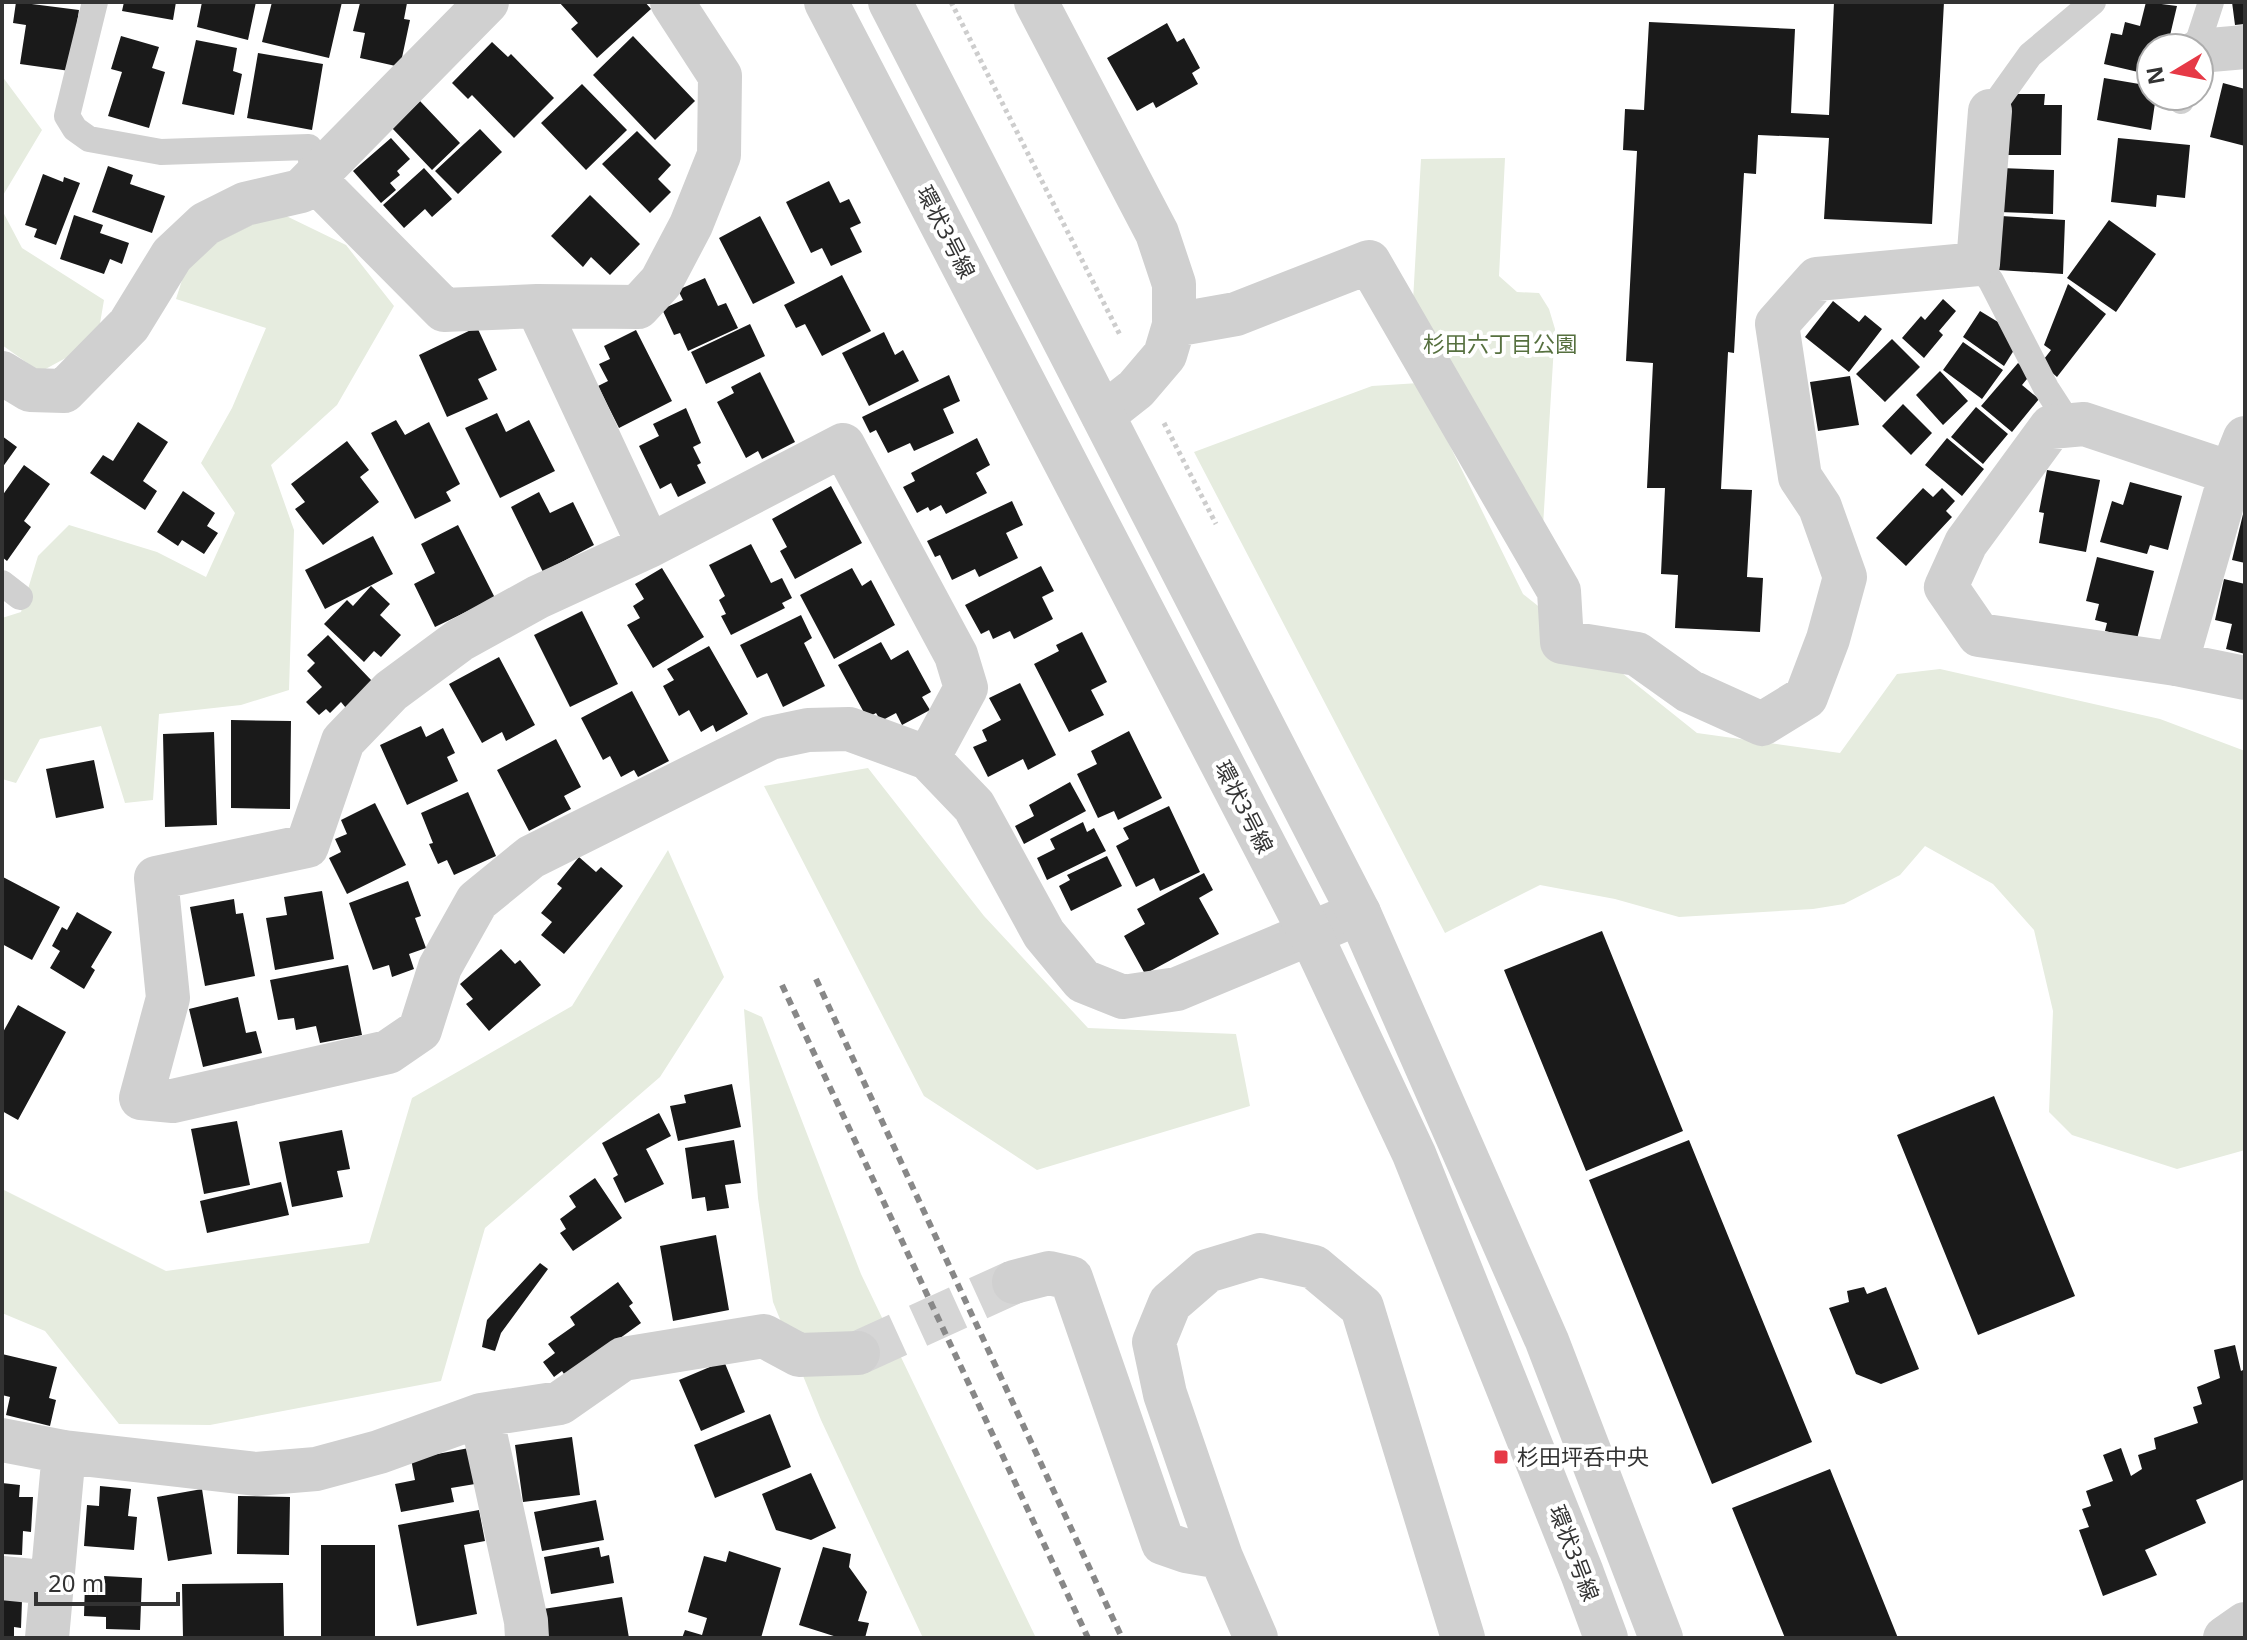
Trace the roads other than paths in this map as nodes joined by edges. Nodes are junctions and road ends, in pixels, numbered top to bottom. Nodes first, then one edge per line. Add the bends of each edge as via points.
1 (95, 2) edge
2 (487, 2) edge
3 (672, 2) edge
4 (826, 2) edge
5 (890, 2) edge
6 (1036, 2) edge
7 (2093, 2) edge
8 (2211, 2) edge
9 (2203, 32) edge
10 (2245, 47) edge
11 (2215, 49) edge
12 (1990, 111) joint
13 (314, 179) junction
14 (1978, 264) junction
15 (1174, 304) junction
16 (537, 306) junction
17 (2, 373) edge
18 (1103, 415) junction
19 (2070, 425) junction
20 (2238, 456) edge
21 (649, 546) junction
22 (2176, 664) junction
23 (2245, 678) edge
24 (928, 758) junction
25 (1359, 913) junction
26 (1310, 933) junction
27 (1014, 1282) tunnel mouth
28 (858, 1353) tunnel mouth
29 (481, 1415) junction
30 (2, 1440) edge
31 (64, 1452) junction
32 (1221, 1557) junction
33 (2, 1578) edge
34 (52, 1583) junction
35 (2245, 1624) edge
36 (47, 1638) edge
37 (527, 1638) edge
38 (1256, 1638) edge
39 (1463, 1638) edge
40 (1606, 1638) edge
41 (1661, 1638) edge
42 (2225, 1638) edge

1 - 13 lane via 67,116 75,129 89,139 161,152 309,147
2 - 13 street
3 - 16 street via 720,76 719,155 691,225 661,282 638,307
4 - 26 street, 環状3号線
5 - 18 street
6 - 15 street via 1157,233
7 - 12 lane via 2030,55
8 - 9 lane
10 - 11 street
12 - 14 street
13 - 16 street via 444,310
13 - 17 street via 301,191 245,204 205,224 172,255 129,325 64,391 30,390
14 - 15 street via 1817,279 1777,324 1800,477 1820,507 1845,577 1806,697 1762,724 1689,691 1637,654 1562,642 1559,591 1369,262 1236,314
14 - 19 lane
15 - 18 street via 1165,355 1136,389
16 - 21 street
18 - 25 street
19 - 20 street
19 - 22 street via 2051,427 1966,543 1946,587 1979,635
20 - 22 street
21 - 24 street via 843,445 956,655 966,688
21 - 24 street via 460,640 391,691 343,741 307,846 156,878 168,998 141,1098 173,1101 388,1052 420,1030 440,967 477,901 531,857 770,738 849,729
22 - 23 street
24 - 26 street via 974,806 1044,934 1083,981 1123,997 1177,989
25 - 26 street
25 - 41 street via 1547,1341
26 - 40 street, 環状3号線 via 1414,1154
27 - 32 street via 1049,1273 1071,1278 1163,1543
28 - 29 street via 799,1355 764,1336 623,1359 560,1403
29 - 31 street via 379,1452 256,1474
29 - 37 street
30 - 31 street
31 - 34 street
32 - 38 street
32 - 39 street via 1165,1394 1154,1342 1170,1303 1207,1271 1260,1255 1314,1267 1362,1307
33 - 34 street
34 - 36 street
35 - 42 street

